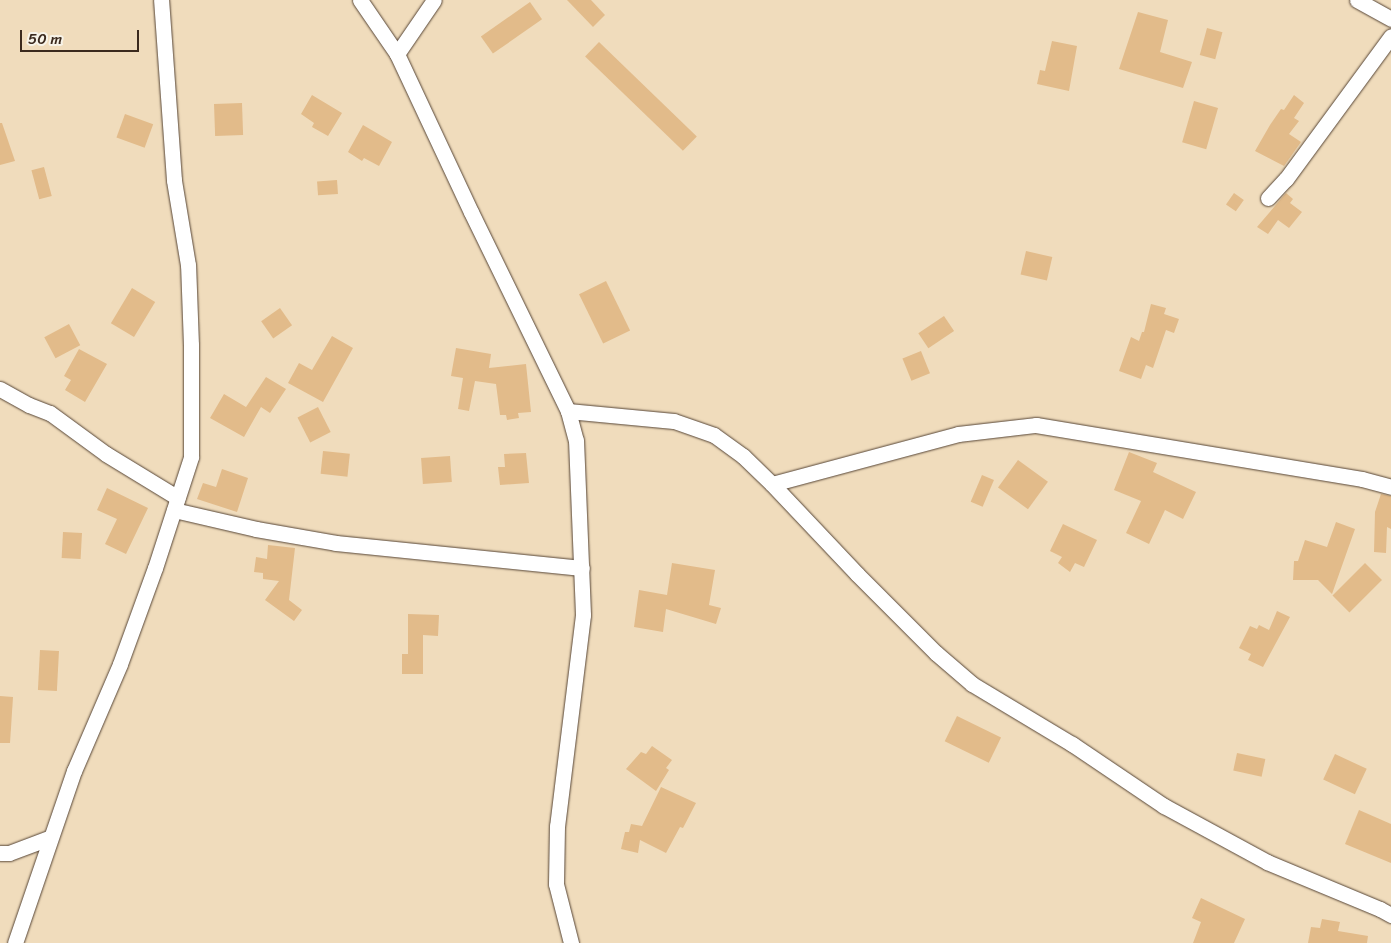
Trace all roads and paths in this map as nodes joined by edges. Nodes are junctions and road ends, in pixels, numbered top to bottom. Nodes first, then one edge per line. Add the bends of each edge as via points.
1 (161, 0) edge
2 (360, 0) edge
3 (434, 0) edge
4 (1357, 0) edge
5 (1391, 19) edge
6 (1391, 36) edge
7 (397, 54) junction
8 (1268, 198) dead end
9 (0, 389) edge
10 (568, 411) junction
11 (772, 484) junction
12 (1391, 487) edge
13 (176, 504) junction
14 (582, 568) junction
15 (49, 838) junction
16 (0, 853) edge
17 (1391, 915) edge
18 (15, 943) edge
19 (571, 943) edge

1 - 13 street via 174,180 188,265 191,345 191,457
2 - 7 street
3 - 7 street
4 - 5 street
6 - 8 street
7 - 10 street
9 - 13 street via 50,413
10 - 11 street via 674,421 714,435 743,456
10 - 14 street via 576,440
11 - 12 street via 958,434 1036,425 1362,479
11 - 17 street via 857,574 972,684 1072,744 1173,811 1267,862
13 - 14 street via 256,529 336,543
13 - 15 street via 120,664
14 - 19 street via 583,615 557,826 556,884
15 - 16 street via 9,853
15 - 18 street

